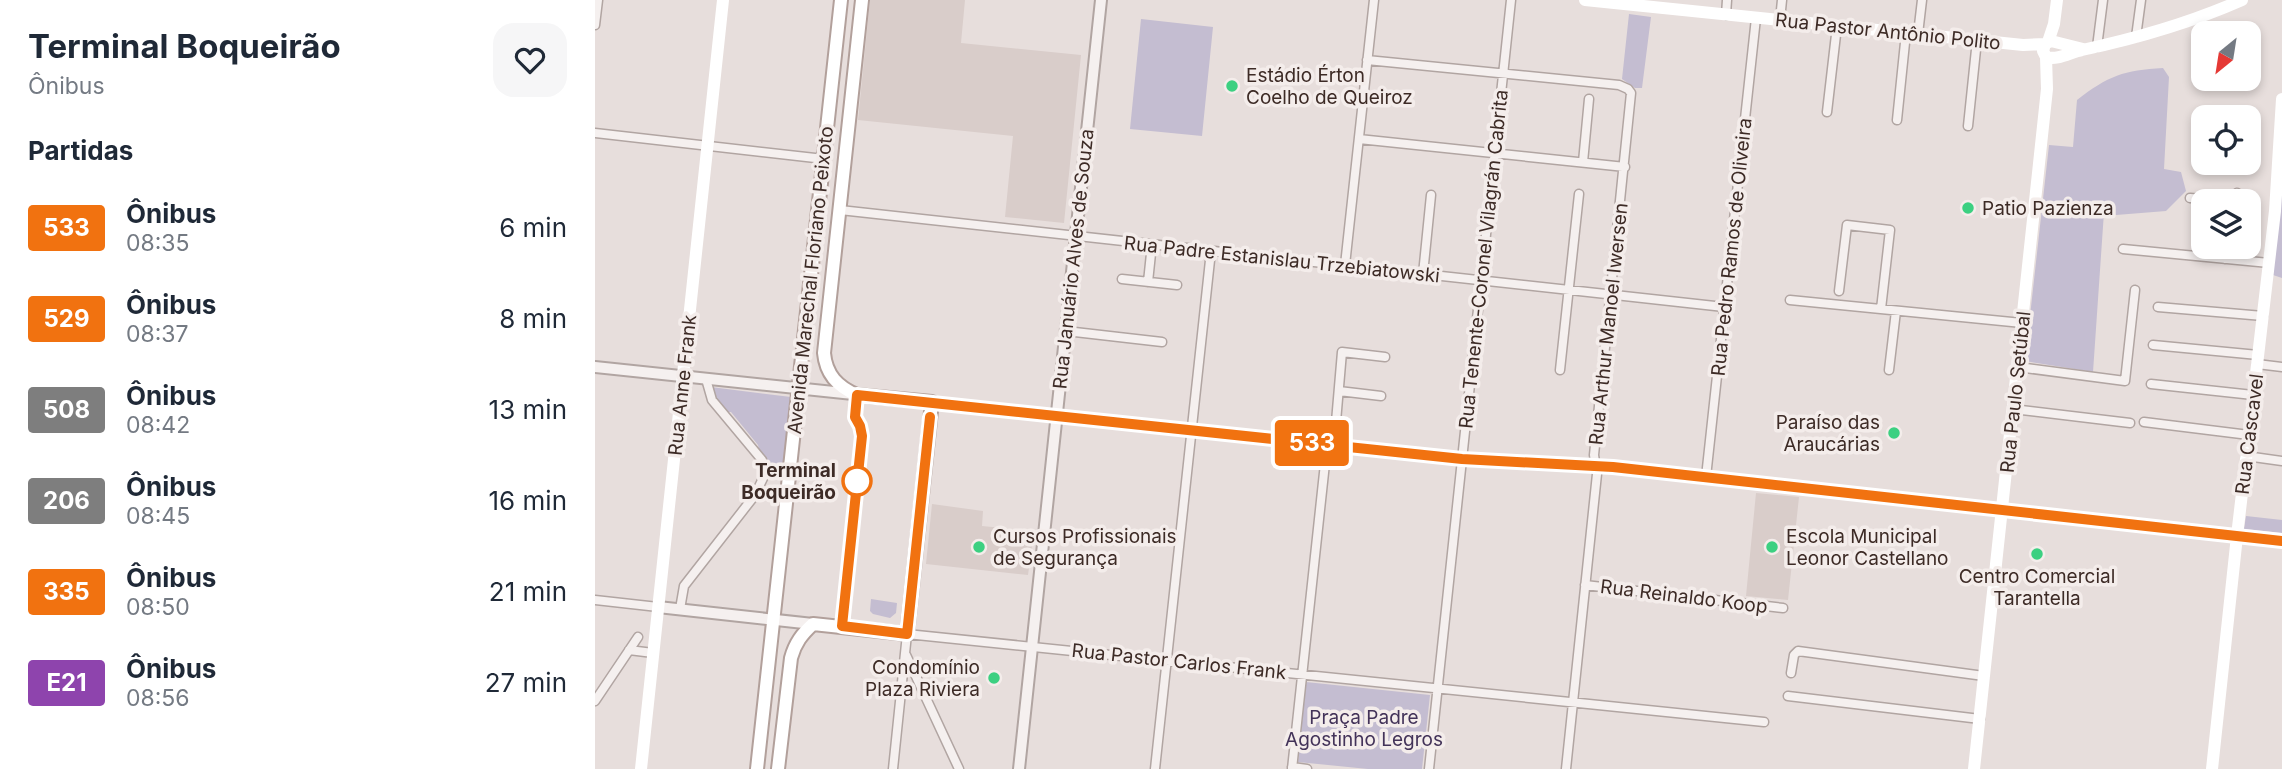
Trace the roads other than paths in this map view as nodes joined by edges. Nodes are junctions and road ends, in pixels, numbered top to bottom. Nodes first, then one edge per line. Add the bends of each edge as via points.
1 (598, 0) edge
2 (723, 0) edge
3 (841, 0) edge
4 (862, 0) edge
5 (1101, 0) edge
6 (1374, 0) edge
7 (1511, 0) edge
8 (1585, 0) edge
9 (1727, 0) edge
10 (1782, 0) edge
11 (1921, 0) edge
12 (2057, 0) edge
13 (2103, 0) edge
14 (2141, 0) edge
15 (2242, 0) edge
16 (1640, 3) edge
17 (1725, 15) junction
18 (1756, 18) junction
19 (1780, 20) junction
20 (595, 25) edge
21 (1837, 26) junction
22 (1912, 34) junction
23 (2136, 37) junction
24 (1977, 40) junction
25 (2097, 47) junction
26 (2051, 49) junction
27 (1367, 60) junction
28 (1503, 73) junction
29 (1589, 99) dead end
30 (2282, 99) edge
31 (1827, 112) dead end
32 (1897, 120) dead end
33 (1968, 126) dead end
34 (595, 134) edge
35 (1359, 139) junction
36 (708, 146) junction
37 (2280, 146) edge
38 (1495, 153) junction
39 (824, 159) junction
40 (1583, 162) junction
41 (1625, 167) junction
42 (1579, 194) dead end
43 (1431, 195) dead end
44 (840, 210) junction
45 (1076, 236) junction
46 (1152, 244) junction
47 (2123, 249) dead end
48 (1211, 251) junction
49 (2191, 256) edge
50 (2274, 259) edge
51 (1345, 265) junction
52 (1423, 274) junction
53 (1122, 279) dead end
54 (1481, 280) junction
55 (1148, 282) junction
56 (1177, 285) dead end
57 (1569, 290) junction
58 (2135, 290) dead end
59 (1839, 291) dead end
60 (1611, 295) junction
61 (1790, 300) dead end
62 (1724, 307) junction
63 (2158, 307) dead end
64 (1881, 309) junction
65 (1896, 310) junction
66 (2263, 316) junction
67 (2022, 323) junction
68 (1066, 331) junction
69 (1162, 342) dead end
70 (2153, 345) dead end
71 (1385, 357) dead end
72 (2257, 360) junction
73 (595, 367) edge
74 (2018, 367) junction
75 (2282, 367) edge
76 (1560, 370) dead end
77 (1889, 370) dead end
78 (683, 377) junction
79 (706, 379) junction
80 (2151, 384) dead end
81 (804, 389) junction
82 (1339, 391) junction
83 (857, 395) junction
84 (2253, 395) junction
85 (1381, 396) dead end
86 (932, 402) junction
87 (2013, 410) junction
88 (1057, 416) junction
89 (2130, 422) dead end
90 (2144, 422) dead end
91 (1192, 430) junction
92 (2249, 435) junction
93 (1331, 445) junction
94 (2246, 457) junction
95 (1462, 459) junction
96 (2282, 461) edge
97 (1596, 465) junction
98 (1706, 477) junction
99 (2002, 510) junction
100 (2237, 536) junction
101 (2282, 541) edge
102 (1585, 585) junction
103 (595, 600) edge
104 (658, 607) junction
105 (1783, 608) dead end
106 (680, 609) junction
107 (773, 619) junction
108 (813, 624) junction
109 (907, 634) junction
110 (638, 638) dead end
111 (1032, 646) junction
112 (629, 650) junction
113 (905, 652) junction
114 (653, 653) junction
115 (1167, 660) junction
116 (1791, 673) dead end
117 (1302, 674) junction
118 (1984, 676) junction
119 (1437, 688) junction
120 (1788, 696) dead end
121 (595, 701) edge
122 (1573, 702) junction
123 (1980, 719) junction
124 (1764, 722) dead end
125 (1292, 768) edge
126 (641, 769) edge
127 (757, 769) edge
128 (778, 769) edge
129 (893, 769) edge
130 (959, 769) edge
131 (1019, 769) edge
132 (1156, 769) edge
133 (1307, 769) edge
134 (1429, 769) edge
135 (1566, 769) edge
136 (1974, 769) edge
137 (2213, 769) edge

1 - 20 street
2 - 36 main road, Rua Anne Frank
3 - 39 main road, Avenida Marechal Floriano Peixoto
4 - 44 main road, Avenida Marechal Floriano Peixoto
5 - 45 street, Rua Januário Alves de Souza
6 - 27 street
7 - 28 street, Rua Tenente-Coronel Vilagrán Cabrita
8 - 16 main road, Rua Pastor Antônio Polito
9 - 17 street
10 - 19 street
11 - 22 street
12 - 26 main road, Rua Paulo Setúbal
13 - 25 street
14 - 23 street
15 - 23 main road, Rua Pastor Antônio Polito via 2190,22
16 - 17 main road, Rua Pastor Antônio Polito
17 - 18 main road, Rua Pastor Antônio Polito
18 - 19 main road, Rua Pastor Antônio Polito
18 - 62 street, Rua Pedro Ramos de Oliveira
19 - 21 main road, Rua Pastor Antônio Polito
21 - 22 main road, Rua Pastor Antônio Polito
21 - 31 street
22 - 24 main road, Rua Pastor Antônio Polito
22 - 32 street
23 - 25 main road, Rua Pastor Antônio Polito
24 - 26 main road, Rua Pastor Antônio Polito
24 - 33 street
25 - 26 main road, Rua Pastor Antônio Polito
26 - 67 main road, Rua Paulo Setúbal
27 - 28 street
27 - 35 street
28 - 38 street, Rua Tenente-Coronel Vilagrán Cabrita
28 - 41 street, Rua Arthur Manoel Iwersen via 1628,89 1632,99
29 - 40 street
30 - 37 main road, Rua Cascavel
34 - 36 street
35 - 38 street
35 - 51 street
36 - 39 street
36 - 78 main road, Rua Anne Frank
37 - 50 main road, Rua Cascavel
38 - 40 street
38 - 54 street, Rua Tenente-Coronel Vilagrán Cabrita
39 - 81 main road, Avenida Marechal Floriano Peixoto
40 - 41 street
41 - 60 street, Rua Arthur Manoel Iwersen
42 - 57 street
43 - 52 street
44 - 45 street, Rua Padre Estanislau Trzebiatowski
44 - 83 main road, Avenida Marechal Floriano Peixoto via 825,360 837,382
45 - 46 street, Rua Padre Estanislau Trzebiatowski
45 - 68 street, Rua Januário Alves de Souza
46 - 48 street, Rua Padre Estanislau Trzebiatowski
46 - 55 street
47 - 49 street
48 - 51 street, Rua Padre Estanislau Trzebiatowski
48 - 91 street
50 - 66 main road, Rua Cascavel
51 - 52 street, Rua Padre Estanislau Trzebiatowski
52 - 54 street, Rua Padre Estanislau Trzebiatowski
53 - 55 street
54 - 57 street, Rua Padre Estanislau Trzebiatowski
54 - 95 street, Rua Tenente-Coronel Vilagrán Cabrita
55 - 56 street
57 - 60 street, Rua Padre Estanislau Trzebiatowski
57 - 76 street
58 - 74 street via 2125,381
59 - 64 street via 1847,225 1890,230
60 - 62 street, Rua Padre Estanislau Trzebiatowski
60 - 97 street, Rua Arthur Manoel Iwersen
61 - 64 street
62 - 98 street, Rua Pedro Ramos de Oliveira
63 - 66 street
64 - 65 street
65 - 67 street
65 - 77 street
66 - 72 main road, Rua Cascavel
67 - 74 main road, Rua Paulo Setúbal
68 - 69 street
68 - 88 street, Rua Januário Alves de Souza
70 - 72 street
71 - 82 street via 1342,352
72 - 75 street
72 - 84 main road, Rua Cascavel
73 - 78 street
74 - 87 main road, Rua Paulo Setúbal
78 - 79 street
78 - 104 main road, Rua Anne Frank
79 - 81 street
79 - 106 street via 712,401 765,469 755,495 684,586
80 - 84 street
81 - 83 street
81 - 107 main road, Avenida Marechal Floriano Peixoto
82 - 85 street
82 - 93 street
83 - 86 main road
84 - 92 main road, Rua Cascavel
86 - 88 main road
86 - 109 main road
87 - 89 street
87 - 99 main road, Rua Paulo Setúbal
88 - 91 main road
88 - 111 street, Rua Januário Alves de Souza
90 - 92 street
91 - 93 main road
91 - 115 street
92 - 94 main road, Rua Cascavel
93 - 95 main road
93 - 117 street
94 - 96 street
94 - 100 main road, Rua Cascavel
95 - 97 main road
95 - 119 street, Rua Tenente-Coronel Vilagrán Cabrita
97 - 98 main road
97 - 102 street, Rua Arthur Manoel Iwersen
98 - 99 main road
99 - 100 main road
99 - 118 main road, Rua Paulo Setúbal
100 - 101 main road
100 - 137 main road, Rua Cascavel
102 - 105 street, Rua Reinaldo Koop
102 - 122 street, Rua Arthur Manoel Iwersen
103 - 104 street, Rua Pastor Carlos Frank
104 - 106 street, Rua Pastor Carlos Frank
104 - 114 main road, Rua Anne Frank
106 - 107 street, Rua Pastor Carlos Frank
107 - 108 street, Rua Pastor Carlos Frank
107 - 127 main road, Avenida Marechal Floriano Peixoto
108 - 109 main road, Rua Pastor Carlos Frank
108 - 128 main road via 796,642 790,658
109 - 111 street, Rua Pastor Carlos Frank
109 - 113 street
110 - 112 street
111 - 115 street, Rua Pastor Carlos Frank
111 - 131 street, Rua Januário Alves de Souza
112 - 114 street
112 - 121 street
113 - 129 street
113 - 130 street
114 - 126 main road, Rua Anne Frank
115 - 117 street, Rua Pastor Carlos Frank
115 - 132 street
116 - 118 street via 1798,651
117 - 119 street, Rua Pastor Carlos Frank
117 - 125 street
118 - 123 main road, Rua Paulo Setúbal
119 - 122 street, Rua Pastor Carlos Frank
119 - 134 street, Rua Tenente-Coronel Vilagrán Cabrita
120 - 123 street
122 - 124 street, Rua Pastor Carlos Frank
122 - 135 street, Rua Arthur Manoel Iwersen
123 - 136 main road, Rua Paulo Setúbal
125 - 133 street

